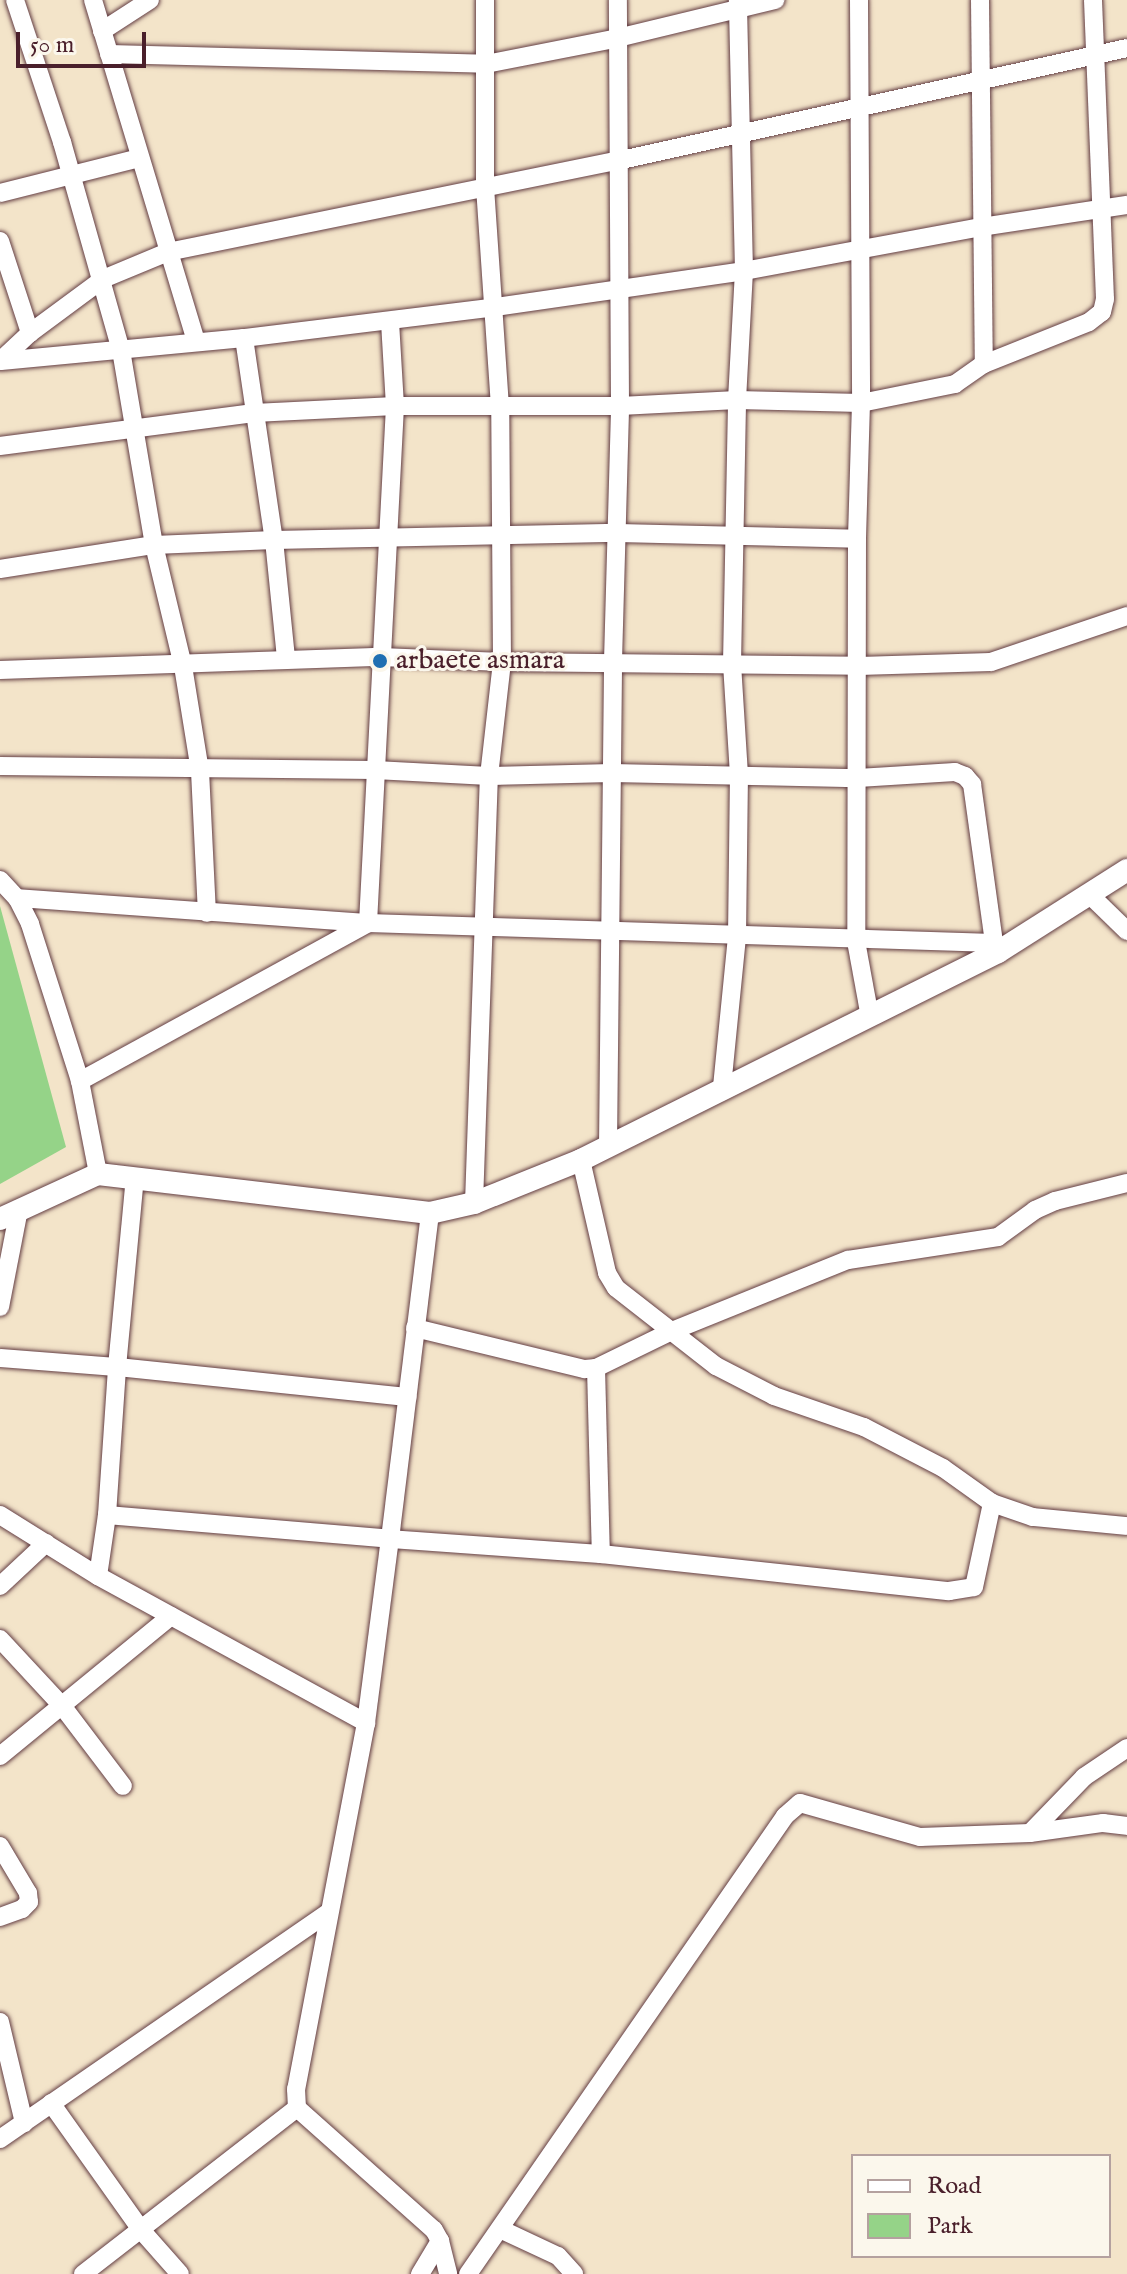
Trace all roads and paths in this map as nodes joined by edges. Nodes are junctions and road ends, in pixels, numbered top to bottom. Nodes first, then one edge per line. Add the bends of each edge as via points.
1 (15, 0) edge
2 (93, 0) edge
3 (150, 0) edge
4 (485, 0) edge
5 (618, 0) edge
6 (775, 0) edge
7 (859, 0) edge
8 (980, 0) edge
9 (1093, 0) edge
10 (738, 5) edge
11 (102, 31) junction
12 (618, 38) junction
13 (1127, 48) edge
14 (109, 54) junction
15 (1095, 55) junction
16 (486, 64) junction
17 (981, 81) junction
18 (861, 106) junction
19 (741, 134) junction
20 (139, 158) junction
21 (617, 161) junction
22 (72, 175) junction
23 (485, 187) junction
24 (0, 193) edge
25 (1127, 205) edge
26 (1100, 209) junction
27 (981, 227) junction
28 (1, 250) edge
29 (860, 251) junction
30 (168, 252) junction
31 (744, 271) junction
32 (103, 279) junction
33 (621, 286) junction
34 (495, 307) junction
35 (390, 321) junction
36 (30, 333) junction
37 (244, 338) junction
38 (196, 342) junction
39 (121, 350) junction
40 (0, 361) edge
41 (984, 364) junction
42 (737, 400) junction
43 (861, 403) junction
44 (395, 406) junction
45 (620, 406) junction
46 (500, 407) junction
47 (254, 413) junction
48 (136, 428) junction
49 (0, 446) edge
50 (618, 533) junction
51 (503, 534) junction
52 (389, 538) junction
53 (736, 538) junction
54 (857, 539) junction
55 (274, 540) junction
56 (154, 545) junction
57 (0, 569) edge
58 (1127, 616) edge
59 (381, 657) junction
60 (286, 659) junction
61 (613, 661) junction
62 (502, 662) junction
63 (732, 664) junction
64 (183, 666) junction
65 (859, 666) junction
66 (0, 670) edge
67 (0, 766) edge
68 (375, 770) junction
69 (200, 771) junction
70 (612, 773) junction
71 (739, 775) junction
72 (489, 776) junction
73 (858, 778) junction
74 (1127, 870) edge
75 (0, 880) edge
76 (1089, 894) junction
77 (17, 898) junction
78 (207, 913) junction
79 (368, 923) junction
80 (481, 926) junction
81 (611, 930) junction
82 (1127, 931) edge
83 (737, 937) junction
84 (856, 941) junction
85 (996, 947) junction
86 (870, 1017) junction
87 (80, 1081) junction
88 (722, 1087) junction
89 (608, 1146) junction
90 (581, 1160) junction
91 (98, 1174) junction
92 (135, 1178) junction
93 (1127, 1183) edge
94 (474, 1203) junction
95 (430, 1213) junction
96 (10, 1214) edge
97 (0, 1307) edge
98 (415, 1328) junction
99 (672, 1331) junction
100 (0, 1358) edge
101 (117, 1367) junction
102 (596, 1368) junction
103 (407, 1397) junction
104 (992, 1503) junction
105 (0, 1515) edge
106 (107, 1515) junction
107 (1127, 1526) edge
108 (390, 1539) junction
109 (46, 1543) junction
110 (601, 1554) junction
111 (98, 1576) junction
112 (0, 1586) edge
113 (171, 1616) junction
114 (0, 1639) edge
115 (63, 1707) junction
116 (366, 1723) junction
117 (1127, 1748) edge
118 (0, 1756) edge
119 (123, 1786) dead end
120 (1127, 1826) edge
121 (1030, 1833) junction
122 (0, 1846) edge
123 (329, 1912) junction
124 (0, 1917) edge
125 (0, 2022) edge
126 (51, 2103) junction
127 (297, 2108) junction
128 (24, 2123) junction
129 (2, 2136) edge
130 (500, 2229) junction
131 (142, 2231) junction
132 (440, 2241) junction
133 (83, 2274) edge
134 (180, 2274) edge
135 (420, 2274) edge
136 (448, 2274) edge
137 (468, 2274) edge
138 (574, 2274) edge

1 - 22 street
2 - 11 street
3 - 11 street
4 - 16 street
5 - 12 street
6 - 10 street
7 - 18 street
8 - 17 street
9 - 15 street
10 - 12 street
10 - 19 street
11 - 14 street
12 - 16 street
12 - 21 street
13 - 15 street
14 - 16 street
14 - 20 street
15 - 17 street
15 - 26 street
16 - 23 street
17 - 18 street
17 - 27 street
18 - 19 street
18 - 29 street
19 - 21 street
19 - 31 street
20 - 22 street
20 - 30 street
21 - 23 street
21 - 33 street
22 - 24 street
22 - 32 street
23 - 30 street
23 - 34 street
25 - 26 street
26 - 27 street
26 - 41 street via 1102,312
27 - 29 street
27 - 41 street
28 - 36 street
29 - 31 street
29 - 43 street
30 - 32 street
30 - 38 street
31 - 33 street
31 - 42 street
32 - 36 street
32 - 39 street
33 - 34 street
33 - 45 street
34 - 35 street
34 - 46 street
35 - 37 street
35 - 44 street
36 - 40 street
37 - 38 street
37 - 47 street
38 - 39 street
39 - 40 street
39 - 48 street
41 - 43 street via 939,390
42 - 43 street
42 - 45 street
42 - 53 street
43 - 54 street
44 - 46 street
44 - 47 street
44 - 52 street
45 - 46 street
45 - 50 street
46 - 51 street
47 - 48 street
47 - 55 street
48 - 49 street
48 - 56 street
50 - 51 street
50 - 53 street
50 - 61 street
51 - 52 street
51 - 62 street
52 - 55 street
52 - 59 street
53 - 54 street
53 - 63 street
54 - 65 street
55 - 56 street
55 - 60 street
56 - 57 street
56 - 64 street
58 - 65 street via 991,662
59 - 60 street
59 - 62 street
59 - 68 street
60 - 64 street
61 - 62 street
61 - 63 street
61 - 70 street
62 - 72 street
63 - 65 street
63 - 71 street
64 - 66 street
64 - 69 street
65 - 73 street
67 - 69 street
68 - 69 street
68 - 72 street
68 - 79 street
69 - 78 street
70 - 71 street
70 - 72 street
70 - 81 street
71 - 73 street
71 - 83 street
72 - 80 street
73 - 84 street
73 - 85 street via 955,772 972,784
74 - 76 street
75 - 77 street
76 - 82 street
76 - 85 street
77 - 78 street
77 - 87 street
78 - 79 street
79 - 80 street
79 - 87 street
80 - 81 street
80 - 94 street
81 - 83 street
81 - 89 street
83 - 84 street
83 - 88 street
84 - 85 street
84 - 86 street
85 - 86 street
86 - 88 street
87 - 91 street
88 - 89 street
89 - 90 street
90 - 94 street
90 - 99 street via 607,1273 637,1307
91 - 92 street
91 - 96 street
92 - 95 street
92 - 101 street
93 - 99 street via 1055,1201 998,1237 848,1260
94 - 95 street
95 - 98 street
96 - 97 street
98 - 102 street
98 - 103 street
99 - 102 street
99 - 104 street via 716,1366 774,1396 864,1427 943,1468
100 - 101 street
101 - 103 street
101 - 106 street
102 - 110 street
103 - 108 street
104 - 107 street via 1033,1517
104 - 110 street via 974,1587 949,1591
105 - 109 street
106 - 108 street
106 - 111 street
108 - 110 street
108 - 116 street
109 - 111 street
109 - 112 street
111 - 113 street
113 - 115 street
113 - 116 street
114 - 115 street
115 - 118 street
115 - 119 street
116 - 123 street
117 - 121 street via 1084,1777
120 - 121 street via 1103,1823
121 - 130 street via 920,1837 809,1803 793,1807
122 - 124 street via 29,1902
123 - 126 street
123 - 127 street via 296,2089
125 - 128 street
126 - 128 street
126 - 131 street
127 - 131 street
127 - 132 street
128 - 129 street
130 - 137 street
130 - 138 street via 558,2256
131 - 133 street
131 - 134 street
132 - 135 street
132 - 136 street

